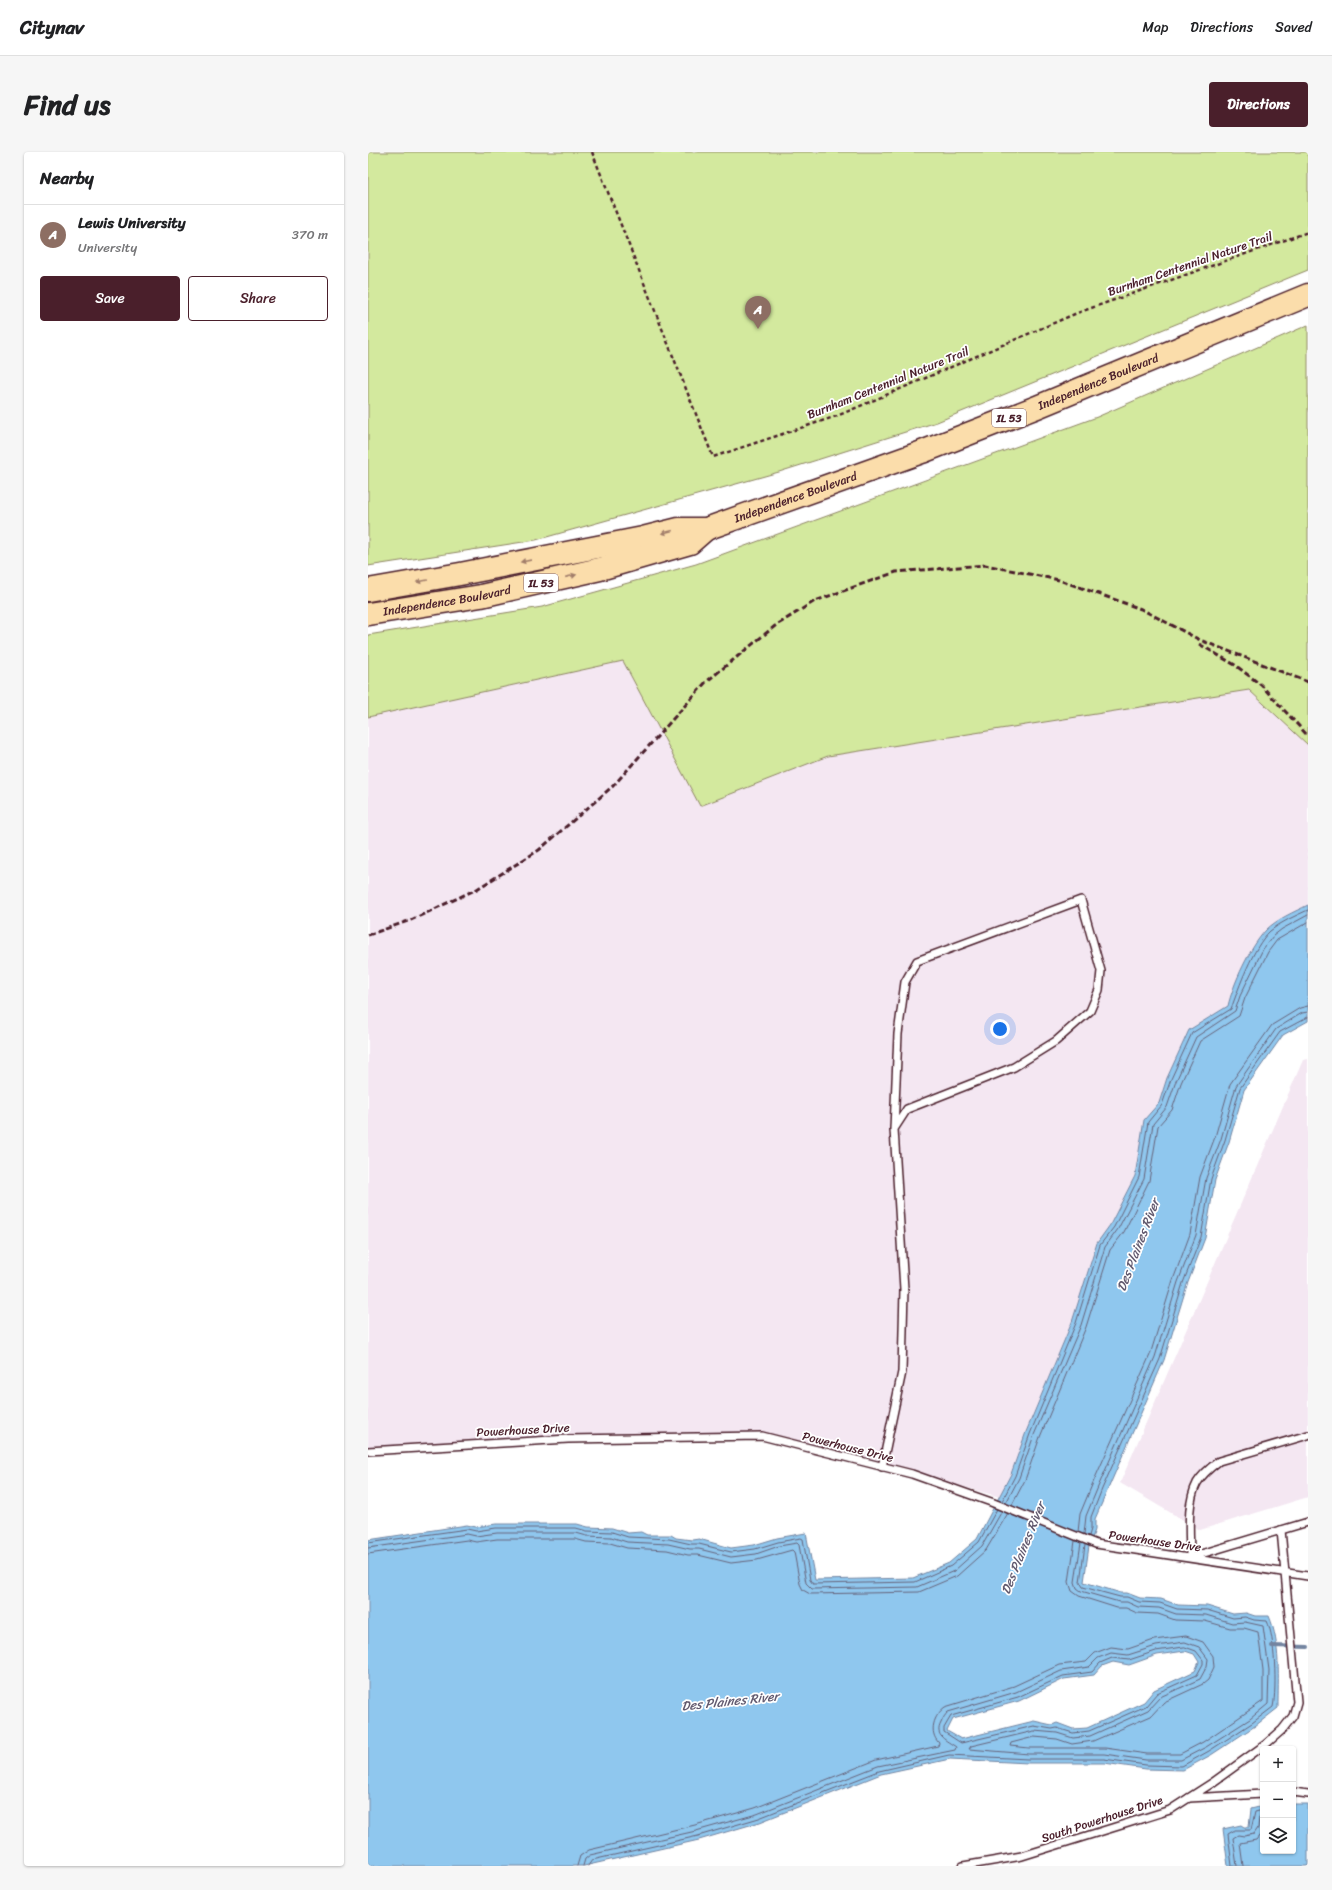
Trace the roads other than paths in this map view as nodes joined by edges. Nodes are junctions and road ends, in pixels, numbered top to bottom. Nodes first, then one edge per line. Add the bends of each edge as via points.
1 (1308, 295) edge
2 (706, 529) junction
3 (368, 590) edge
4 (368, 614) edge
5 (894, 1129) junction
6 (1308, 1435) edge
7 (368, 1451) edge
8 (882, 1467) junction
9 (1308, 1522) edge
10 (1281, 1530) junction
11 (1190, 1557) junction
12 (1285, 1572) junction
13 (1308, 1576) edge
14 (1296, 1792) edge
15 (1260, 1794) edge
16 (1308, 1794) edge
17 (1188, 1798) junction
18 (963, 1866) edge

1 - 2 main road, Independence Boulevard / IL 53 via 922,452
2 -> 3 main road, Independence Boulevard / IL 53 via 679,529 460,574
4 -> 2 main road, Independence Boulevard / IL 53 via 481,596 600,569 690,543
5 - 5 lane via 907,1109 1014,1066 1056,1041 1090,1011 1099,990 1101,971 1081,900 918,961 905,982 898,1034
5 - 8 lane via 904,1289 902,1372
6 - 11 lane via 1219,1461 1209,1468 1197,1483 1191,1502
7 - 8 lane, Powerhouse Drive via 568,1438 762,1436
8 - 11 lane, Powerhouse Drive via 912,1474 991,1502 1096,1544
9 - 10 lane
10 - 11 lane
10 - 12 lane, South Powerhouse Drive
11 - 12 lane, Powerhouse Drive
12 - 13 lane, Powerhouse Drive
12 - 17 lane, South Powerhouse Drive via 1297,1702 1293,1716 1266,1744
14 - 16 lane
15 - 17 lane
17 - 18 lane, South Powerhouse Drive via 1170,1810 1022,1856

